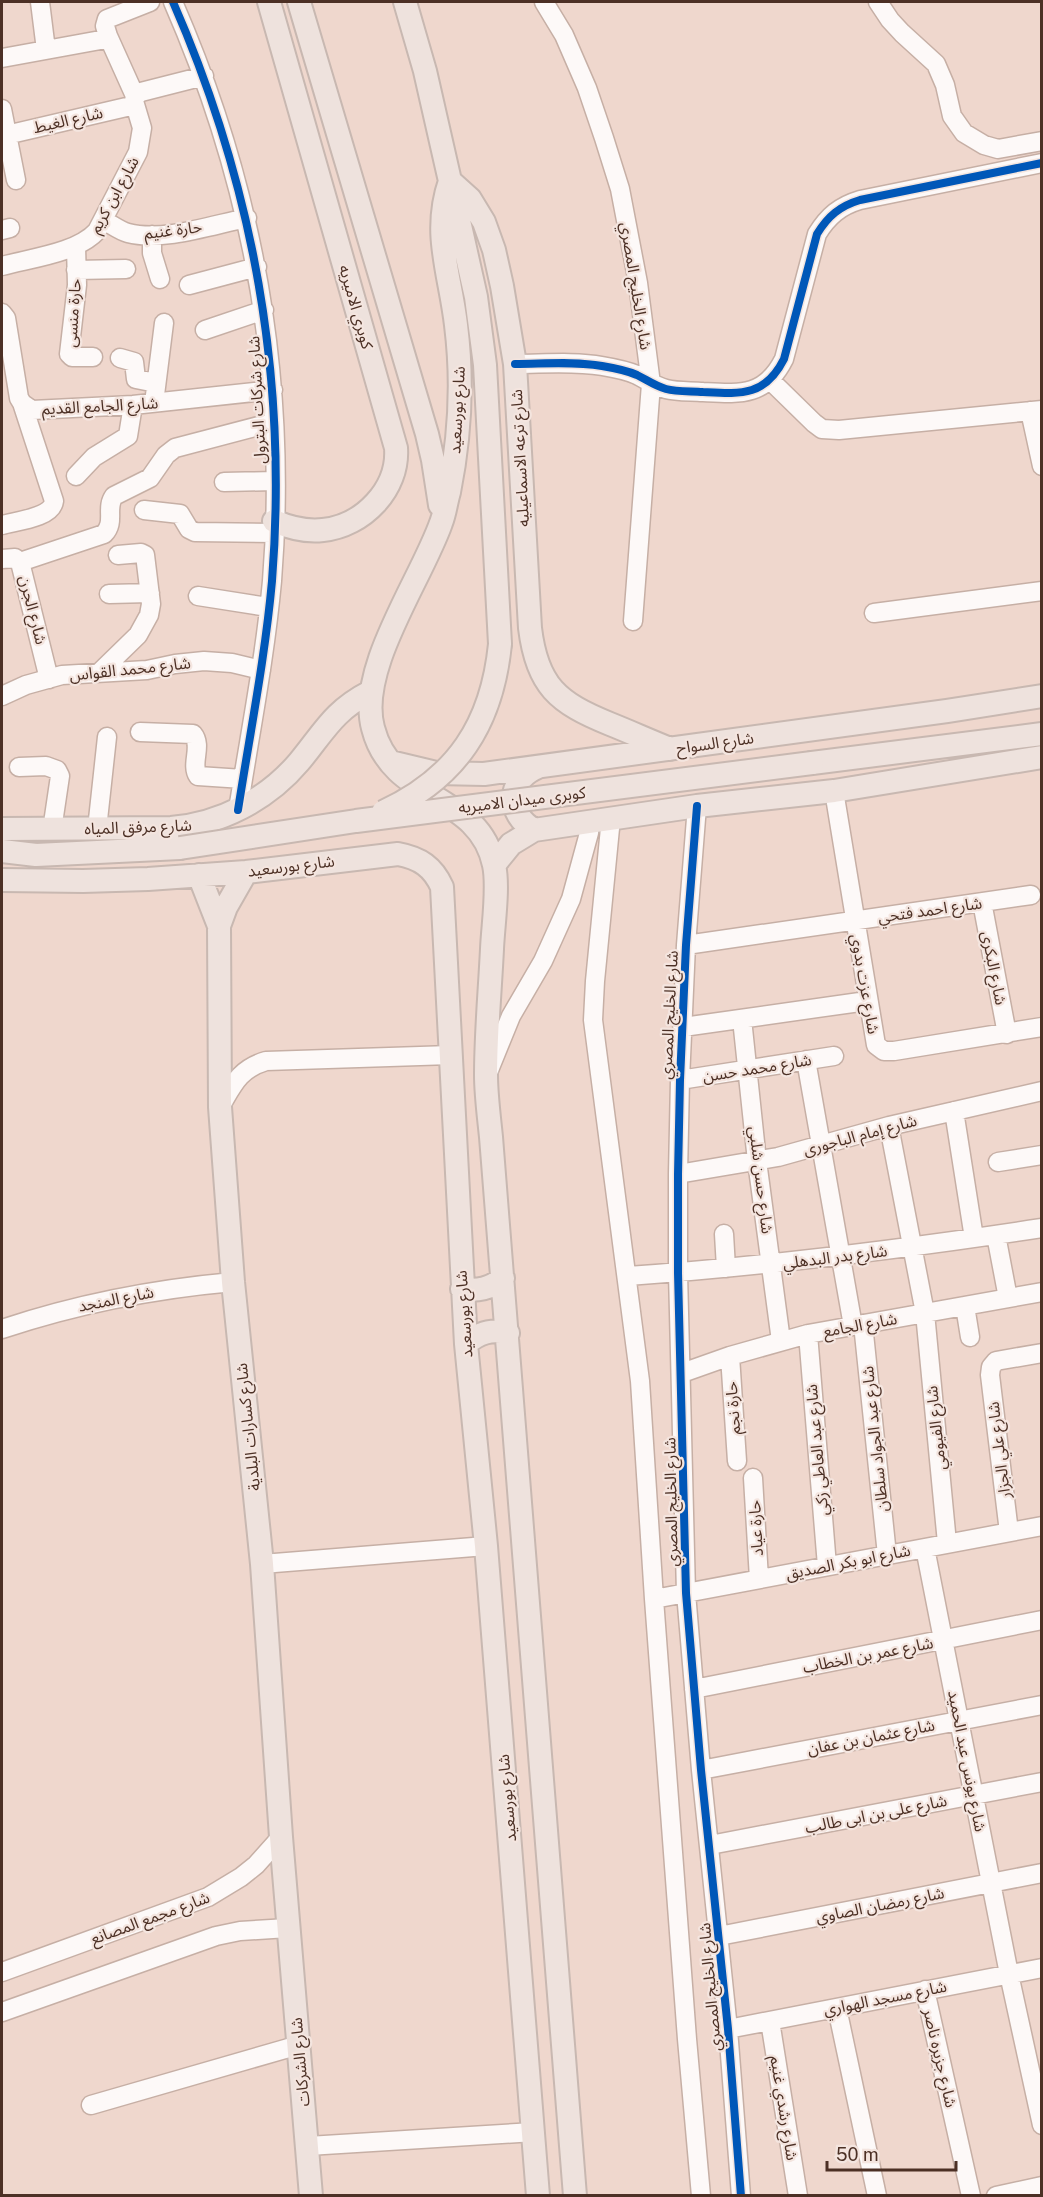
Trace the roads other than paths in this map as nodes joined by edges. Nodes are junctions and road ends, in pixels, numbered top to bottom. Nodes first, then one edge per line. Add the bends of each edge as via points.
1 (40, 2) edge
2 (150, 2) edge
3 (173, 2) edge
4 (269, 2) edge
5 (299, 2) edge
6 (405, 2) edge
7 (544, 2) edge
8 (878, 2) edge
9 (108, 36) junction
10 (46, 50) junction
11 (2, 58) edge
12 (204, 76) junction
13 (135, 100) junction
14 (2, 109) edge
15 (4, 135) edge
16 (1041, 141) edge
17 (1041, 164) edge
18 (16, 180) dead end
19 (450, 181) junction
20 (246, 218) junction
21 (103, 220) junction
22 (152, 235) junction
23 (76, 246) junction
24 (2, 266) edge
25 (257, 267) junction
26 (126, 269) dead end
27 (76, 270) junction
28 (160, 279) dead end
29 (189, 285) dead end
30 (264, 310) junction
31 (2, 313) edge
32 (164, 323) dead end
33 (205, 330) dead end
34 (93, 357) dead end
35 (120, 358) dead end
36 (515, 364) junction
37 (770, 380) junction
38 (156, 383) junction
39 (651, 384) junction
40 (273, 390) junction
41 (22, 403) junction
42 (153, 403) junction
43 (133, 405) junction
44 (1036, 411) edge
45 (274, 422) junction
46 (1041, 466) edge
47 (76, 476) dead end
48 (275, 481) junction
49 (224, 482) dead end
50 (144, 510) dead end
51 (442, 522) junction
52 (2, 525) edge
53 (274, 527) junction
54 (118, 555) dead end
55 (2, 559) edge
56 (20, 562) junction
57 (1041, 591) edge
58 (150, 593) junction
59 (109, 594) dead end
60 (198, 596) dead end
61 (268, 607) junction
62 (874, 613) dead end
63 (633, 621) dead end
64 (261, 670) junction
65 (99, 673) junction
66 (49, 679) junction
67 (370, 692) junction
68 (2, 696) edge
69 (1041, 696) edge
70 (140, 732) dead end
71 (1041, 734) edge
72 (107, 737) dead end
73 (670, 749) junction
74 (1041, 757) edge
75 (389, 762) junction
76 (19, 767) dead end
77 (538, 767) junction
78 (243, 779) junction
79 (834, 790) junction
80 (697, 806) junction
81 (238, 810) junction
82 (612, 818) junction
83 (356, 821) junction
84 (589, 821) junction
85 (2, 829) edge
86 (97, 829) junction
87 (52, 830) junction
88 (534, 830) junction
89 (2, 851) edge
90 (494, 865) junction
91 (246, 872) junction
92 (199, 875) junction
93 (2, 880) edge
94 (1031, 895) dead end
95 (982, 902) junction
96 (855, 921) junction
97 (219, 926) junction
98 (686, 945) junction
99 (867, 1001) junction
100 (742, 1019) junction
101 (683, 1027) junction
102 (1041, 1027) edge
103 (1007, 1034) junction
104 (451, 1056) junction
105 (834, 1056) dead end
106 (807, 1060) junction
107 (748, 1069) junction
108 (486, 1077) junction
109 (680, 1080) junction
110 (1041, 1091) edge
111 (220, 1107) junction
112 (954, 1111) junction
113 (889, 1126) junction
114 (821, 1143) junction
115 (1041, 1155) edge
116 (757, 1161) junction
117 (999, 1162) dead end
118 (678, 1174) junction
119 (1041, 1228) edge
120 (724, 1234) dead end
121 (996, 1235) junction
122 (974, 1238) junction
123 (912, 1247) junction
124 (841, 1256) junction
125 (772, 1264) junction
126 (726, 1268) junction
127 (678, 1272) junction
128 (628, 1276) junction
129 (503, 1278) junction
130 (233, 1282) junction
131 (462, 1289) junction
132 (1041, 1292) edge
133 (1008, 1298) junction
134 (965, 1306) junction
135 (925, 1313) junction
136 (858, 1325) junction
137 (2, 1329) edge
138 (508, 1334) junction
139 (808, 1334) junction
140 (970, 1337) dead end
141 (781, 1341) junction
142 (466, 1344) junction
143 (1041, 1353) edge
144 (730, 1356) junction
145 (682, 1373) junction
146 (737, 1461) dead end
147 (753, 1478) dead end
148 (1041, 1526) edge
149 (1010, 1532) junction
150 (947, 1543) junction
151 (486, 1546) junction
152 (925, 1548) junction
153 (887, 1555) junction
154 (262, 1564) junction
155 (826, 1566) junction
156 (759, 1579) junction
157 (686, 1593) junction
158 (654, 1599) junction
159 (1041, 1620) edge
160 (943, 1640) junction
161 (694, 1689) junction
162 (1041, 1705) edge
163 (959, 1721) junction
164 (701, 1770) junction
165 (1041, 1782) edge
166 (974, 1795) junction
167 (281, 1837) junction
168 (710, 1845) junction
169 (1041, 1874) edge
170 (991, 1883) junction
171 (288, 1928) junction
172 (719, 1936) junction
173 (1041, 1968) edge
174 (2, 1972) edge
175 (1009, 1974) junction
176 (925, 1990) junction
177 (837, 2008) junction
178 (2, 2012) edge
179 (770, 2021) junction
180 (728, 2029) junction
181 (299, 2045) junction
182 (91, 2105) dead end
183 (1041, 2125) edge
184 (534, 2132) junction
185 (308, 2146) junction
186 (1041, 2186) edge
187 (311, 2196) edge
188 (538, 2196) edge
189 (575, 2196) edge
190 (701, 2196) edge
191 (741, 2196) edge
192 (798, 2196) edge
193 (877, 2196) edge
194 (971, 2196) edge
195 (996, 2196) edge

1 - 10 street
2 - 9 street via 107,19
3 - 12 street, شارع شركات البترول
4 - 53 main road, كوبري الاميريه via 397,460 381,497 351,522 312,531
5 - 51 main road, كوبري الاميريه via 427,434
6 - 19 main road
7 - 39 street, شارع الخليج المصري via 564,35 586,88 620,189 639,283
8 - 16 street via 902,33 936,64 952,116 964,133 998,148
9 - 10 street via 104,40
9 - 13 street, شارع ابن كريم
10 - 11 street
12 - 13 street via 141,92
12 - 20 street, شارع شركات البترول
13 - 15 street, شارع الغيط
13 - 21 street, شارع ابن كريم via 142,128 138,152
14 - 15 street
15 - 18 street
17 - 37 street via 860,200 835,212 818,234 784,359
19 - 36 main road, شارع ترعه الاسماعيليه via 470,199 489,235
19 - 51 main road, شارع بورسعيد via 441,230 456,327 460,391 455,457
19 - 83 main road, bridge via 476,297 486,365 500,644 493,692 458,757 429,785 380,814
20 - 22 street, حارة غنيم
20 - 25 street, شارع شركات البترول
21 - 22 street, حارة غنيم via 129,233
21 - 23 street, شارع ابن كريم via 91,237
22 - 28 street via 152,253
23 - 24 street, شارع ابن كريم
23 - 27 street, حارة منسى
25 - 29 street
25 - 30 street, شارع شركات البترول
26 - 27 street
27 - 34 street, حارة منسى via 69,354
30 - 33 street
30 - 40 street, شارع شركات البترول
31 - 41 street, شارع الجامع القديم
32 - 38 street
35 - 38 street via 134,362 136,379
36 - 39 street via 599,365 625,370
36 - 73 main road, شارع ترعه الاسماعيليه via 530,628 536,661 552,689 576,710
37 - 39 street via 759,388 734,393 669,390
37 - 44 street via 822,429
38 - 42 street
39 - 63 street, شارع الخليج المصري
40 - 42 street, شارع الجامع القديم
40 - 45 street, شارع شركات البترول
41 - 43 street, شارع الجامع القديم via 26,408 39,410
41 - 52 street via 54,501 46,514
42 - 43 street, شارع الجامع القديم
43 - 47 street via 128,436 94,457
44 - 46 street
45 - 48 street, شارع شركات البترول
45 - 56 street via 175,448 150,478 114,496 111,522 104,534
48 - 49 street
48 - 53 street, شارع شركات البترول
50 - 53 street via 180,514 195,532
51 - 67 main road, شارع بورسعيد via 387,643
53 - 61 street, شارع شركات البترول
54 - 58 street via 144,555
55 - 56 street, شارع الجرن via 15,558
56 - 66 street, شارع الجرن
57 - 62 street
58 - 59 street
58 - 65 street via 145,626
60 - 61 street
61 - 64 street, شارع شركات البترول
64 - 65 street, شارع محمد القواس via 204,661
64 - 78 street, شارع شركات البترول
65 - 66 street, شارع محمد القواس
66 - 68 street, شارع محمد القواس
67 - 75 main road, شارع بورسعيد via 373,729
67 - 81 main road, شارع مرفق المياه via 331,720 281,780
69 - 73 main road, شارع السواح
70 - 78 street via 194,734 198,741 198,776
71 - 83 main road, كوبرى ميدان الاميريه, bridge
72 - 86 street
73 - 77 main road, شارع السواح
74 - 79 main road
75 - 77 main road, شارع السواح via 460,775
75 - 90 main road, شارع بورسعيد via 409,783 466,818 488,848
76 - 87 street via 46,766 57,770 60,776
77 - 88 main road via 523,776 514,793 516,811
78 - 81 street, شارع شركات البترول
79 - 80 main road
79 - 96 street, شارع عزت بدوي
80 - 82 main road
80 - 98 street, شارع الخليج المصري
81 - 86 main road, شارع مرفق المياه via 190,826
82 - 84 main road
82 - 128 street, شارع الخليج المصري via 593,1020
83 - 89 main road, كوبرى ميدان الاميريه, bridge via 180,848 36,855
84 - 88 main road
84 - 108 street, شارع بورسعيد via 582,867 567,910 512,1016
85 - 87 main road, شارع مرفق المياه
86 - 87 main road, شارع مرفق المياه
88 - 90 main road via 511,844
90 - 108 main road, شارع بورسعيد
91 - 92 main road, شارع بورسعيد
91 - 97 main road, شارع كسارات البلدية
91 - 104 main road, شارع بورسعيد via 399,854 430,868 442,887 444,899
92 - 93 main road, شارع بورسعيد via 83,881
92 - 97 main road, شارع كسارات البلدية
94 - 95 street, شارع احمد فتحي
95 - 96 street, شارع احمد فتحي
95 - 103 street, شارع البكرى
96 - 98 street, شارع احمد فتحي
96 - 99 street, شارع عزت بدوي
97 - 111 main road, شارع كسارات البلدية
98 - 101 street, شارع الخليج المصري
99 - 100 street
99 - 103 street, شارع عزت بدوي via 876,1045 884,1051
100 - 101 street
100 - 107 street, شارع حسن شلبي
101 - 109 street, شارع الخليج المصري
102 - 103 street, شارع عزت بدوي
104 - 111 street via 266,1061 241,1073
104 - 131 main road, شارع بورسعيد
105 - 106 street, شارع محمد حسن
106 - 107 street, شارع محمد حسن
106 - 114 street, شارع عبد الجواد سلطان
107 - 109 street, شارع محمد حسن
107 - 116 street, شارع حسن شلبي
108 - 129 main road, شارع بورسعيد
109 - 118 street, شارع الخليج المصري
110 - 112 street, شارع إمام الباجورى
111 - 130 main road, شارع كسارات البلدية
112 - 113 street, شارع إمام الباجورى
112 - 122 street
113 - 114 street, شارع إمام الباجورى
113 - 123 street, شارع الفيومي
114 - 116 street, شارع إمام الباجورى
114 - 124 street, شارع عبد الجواد سلطان
115 - 117 street
116 - 118 street, شارع إمام الباجورى
116 - 125 street, شارع حسن شلبي
118 - 127 street, شارع الخليج المصري
119 - 121 street, شارع بدر البدهلي
120 - 126 street
121 - 122 street, شارع بدر البدهلي
121 - 133 street
122 - 123 street, شارع بدر البدهلي
123 - 124 street, شارع بدر البدهلي
123 - 135 street, شارع الفيومي
124 - 125 street, شارع بدر البدهلي
124 - 136 street, شارع عبد الجواد سلطان
125 - 126 street, شارع بدر البدهلي
125 - 141 street, شارع حسن شلبي
126 - 127 street, شارع بدر البدهلي
127 - 128 street, شارع بدر البدهلي
127 - 145 street, شارع الخليج المصري
128 - 158 street, شارع الخليج المصري via 640,1381
129 - 131 main road via 488,1288
129 - 138 main road, شارع بورسعيد
130 - 137 street, شارع المنجد via 134,1294
130 - 154 main road, شارع كسارات البلدية
131 - 142 main road, شارع بورسعيد
132 - 133 street, شارع الجامع
133 - 134 street, شارع الجامع
134 - 135 street, شارع الجامع
134 - 140 street
135 - 136 street, شارع الجامع
135 - 150 street, شارع الفيومي
136 - 139 street, شارع الجامع
136 - 153 street, شارع عبد الجواد سلطان
138 - 142 main road via 485,1332
138 - 189 main road, شارع بورسعيد
139 - 141 street, شارع الجامع
139 - 155 street, شارع عبد العاطي زكي
141 - 144 street, شارع الجامع
142 - 151 main road, شارع بورسعيد
143 - 149 street, شارع علي الجزار via 996,1361 991,1367
144 - 145 street, شارع الجامع
144 - 146 street, حارة نجم
145 - 157 street, شارع الخليج المصري
147 - 156 street, حارة عياد
148 - 149 street, شارع ابو بكر الصديق
149 - 150 street, شارع ابو بكر الصديق
150 - 152 street, شارع ابو بكر الصديق
151 - 154 street
151 - 184 main road, شارع بورسعيد
152 - 153 street, شارع ابو بكر الصديق
152 - 160 street, شارع يونس عبد الحميد
153 - 155 street, شارع ابو بكر الصديق
154 - 167 main road, شارع كسارات البلدية
155 - 156 street, شارع ابو بكر الصديق
156 - 157 street, شارع ابو بكر الصديق
157 - 158 street, شارع ابو بكر الصديق
157 - 161 street, شارع الخليج المصري
158 - 190 street, شارع الخليج المصري
159 - 160 street, شارع عمر بن الخطاب
160 - 161 street, شارع عمر بن الخطاب
160 - 163 street, شارع يونس عبد الحميد
161 - 164 street, شارع الخليج المصري
162 - 163 street, شارع عثمان بن عفان
163 - 164 street, شارع عثمان بن عفان
163 - 166 street, شارع يونس عبد الحميد
164 - 168 street, شارع الخليج المصري
165 - 166 street, شارع على بن ابى طالب
166 - 168 street, شارع على بن ابى طالب
166 - 170 street, شارع يونس عبد الحميد
167 - 171 main road, شارع كسارات البلدية
167 - 174 street, شارع مجمع المصانع via 256,1865 208,1897
168 - 172 street, شارع الخليج المصري
169 - 170 street, شارع رمضان الصاوي
170 - 172 street, شارع رمضان الصاوي
170 - 175 street, شارع يونس عبد الحميد
171 - 178 street via 216,1936
171 - 181 main road, شارع الشركات
172 - 180 street, شارع الخليج المصري
173 - 175 street, شارع مسجد الهواري
175 - 176 street, شارع مسجد الهواري
175 - 183 street, شارع يونس عبد الحميد
176 - 177 street, شارع مسجد الهواري
176 - 194 street, شارع جزيره ناصر
177 - 179 street, شارع مسجد الهواري
177 - 193 street
179 - 180 street, شارع مسجد الهواري
179 - 192 street, شارع رشدي غنيم
180 - 191 street, شارع الخليج المصري
181 - 182 street
181 - 185 main road, شارع الشركات
184 - 185 street
184 - 188 main road, شارع بورسعيد
185 - 187 main road, شارع الشركات
186 - 195 street

